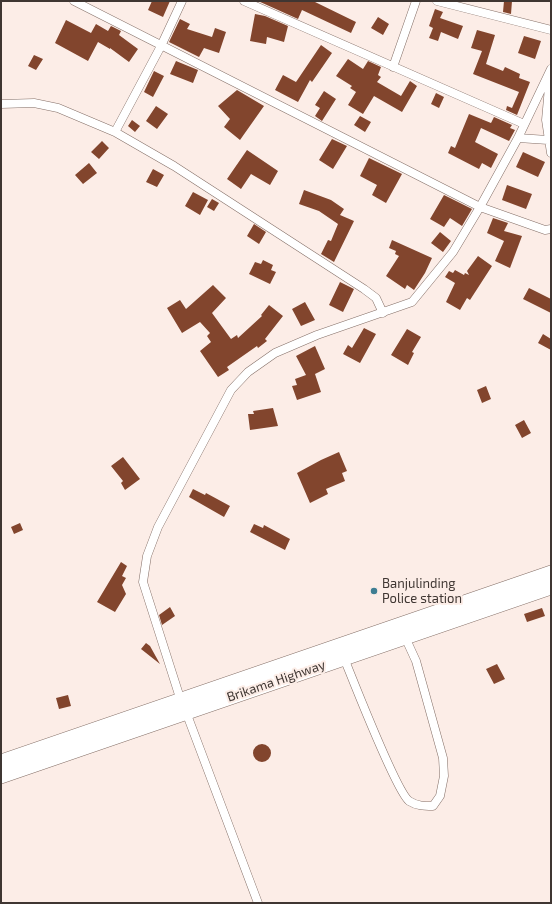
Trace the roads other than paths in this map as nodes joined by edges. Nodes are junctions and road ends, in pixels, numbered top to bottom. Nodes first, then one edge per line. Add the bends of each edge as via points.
1 (74, 1) edge
2 (182, 1) edge
3 (244, 1) edge
4 (416, 1) edge
5 (437, 1) edge
6 (551, 30) edge
7 (161, 46) junction
8 (393, 67) junction
9 (551, 69) edge
10 (1, 104) edge
11 (524, 124) junction
12 (115, 132) junction
13 (518, 138) junction
14 (548, 140) junction
15 (551, 153) edge
16 (480, 207) junction
17 (551, 229) edge
18 (383, 313) junction
19 (551, 573) edge
20 (551, 587) edge
21 (470, 608) junction
22 (405, 637) junction
23 (344, 658) junction
24 (280, 673) junction
25 (183, 706) junction
26 (1, 762) edge
27 (1, 776) edge
28 (258, 903) edge

1 - 7 street
2 - 7 street
3 - 8 street
4 - 8 street
5 - 6 street
7 - 12 street
7 - 16 street
8 - 11 street
9 - 11 street
9 - 14 street via 546,120
10 - 12 street via 34,103 58,108
11 - 13 street
12 - 18 street via 174,166 364,289 376,298
13 - 14 street
13 - 16 street
14 - 15 street
16 - 17 street via 546,230
16 - 18 street via 453,252 412,302
18 - 25 street via 317,335 275,353 248,372 231,390 162,520 147,556 144,582
19 - 21 highway, Brikama Highway
20 - 21 highway, Brikama Highway
21 - 22 highway, Brikama Highway
21 - 24 highway, Brikama Highway
22 - 23 highway, Brikama Highway
22 - 23 street via 416,661 442,758 444,776 440,796 433,806 422,807 408,800 393,773
23 - 24 highway, Brikama Highway
24 - 25 highway, Brikama Highway
25 - 26 highway, Brikama Highway
25 - 27 highway, Brikama Highway
25 - 28 street

